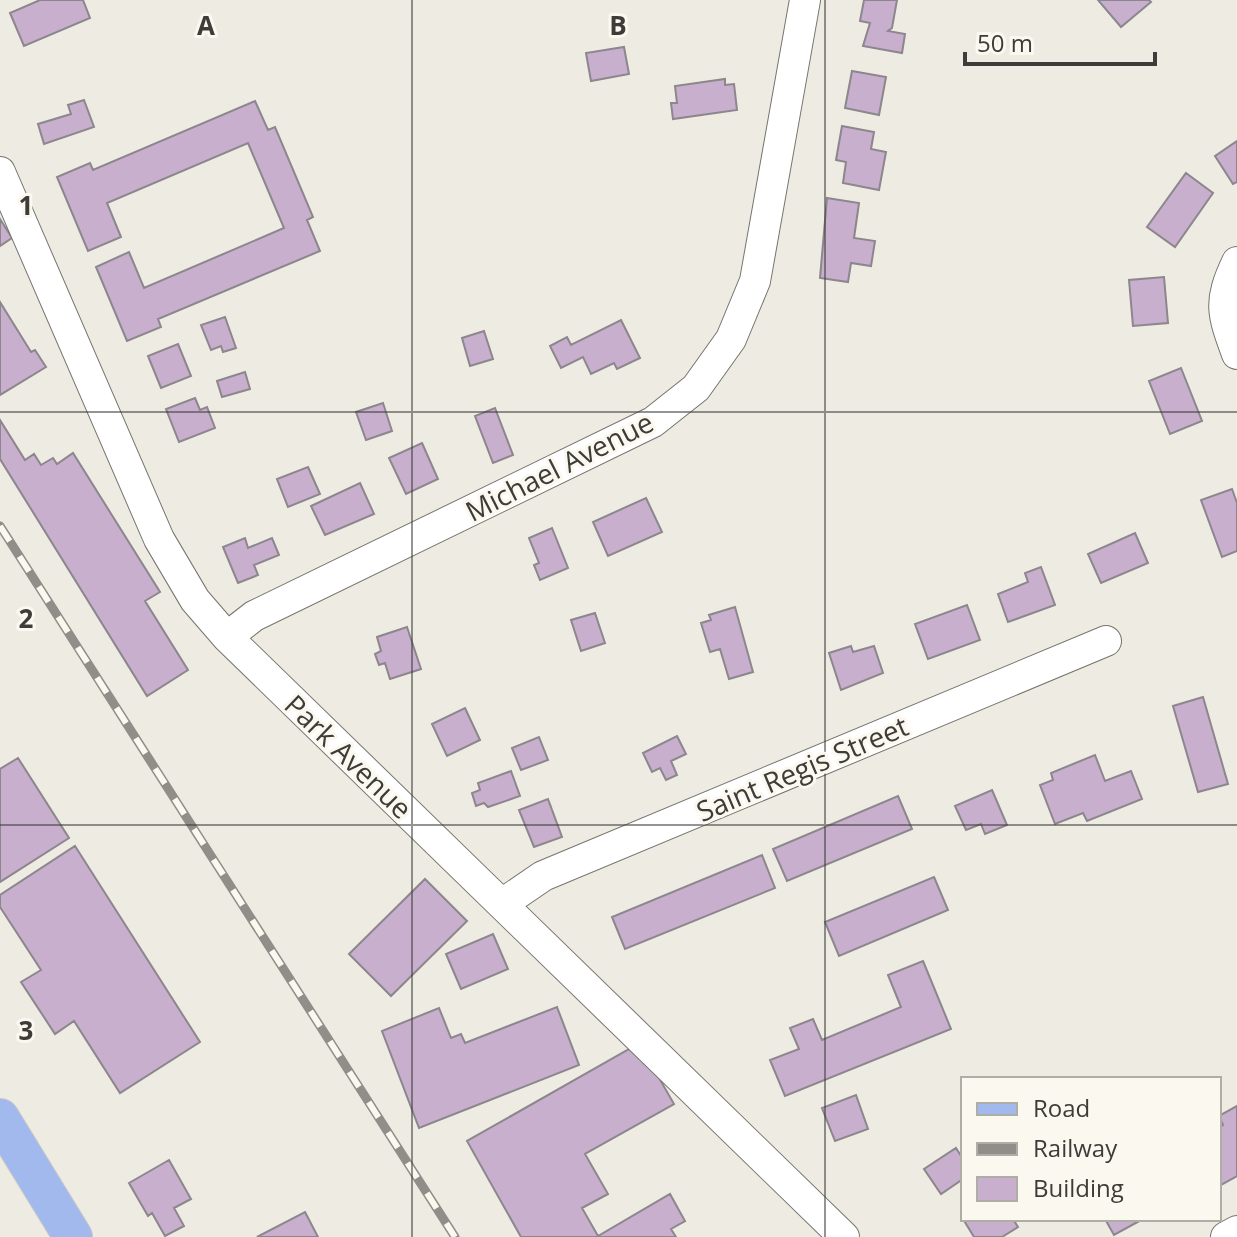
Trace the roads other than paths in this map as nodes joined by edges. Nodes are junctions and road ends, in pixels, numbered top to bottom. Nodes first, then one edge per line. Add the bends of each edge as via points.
1 (805, 0) edge
2 (0, 172) edge
3 (1237, 262) edge
4 (1237, 354) edge
5 (227, 637) junction
6 (1106, 641) dead end
7 (502, 904) junction
8 (0, 1118) edge
9 (1237, 1231) edge
10 (73, 1237) edge
11 (844, 1237) edge
12 (1226, 1237) edge

1 - 5 street, Michael Avenue via 755,281 731,339 696,388 653,422 254,616
2 - 5 street, Park Avenue via 159,539 195,600
3 - 4 street via 1223,292 1227,328
5 - 7 street, Park Avenue
6 - 7 street, Saint Regis Street via 543,876
7 - 11 street, Park Avenue
8 - 10 main road
9 - 12 street

